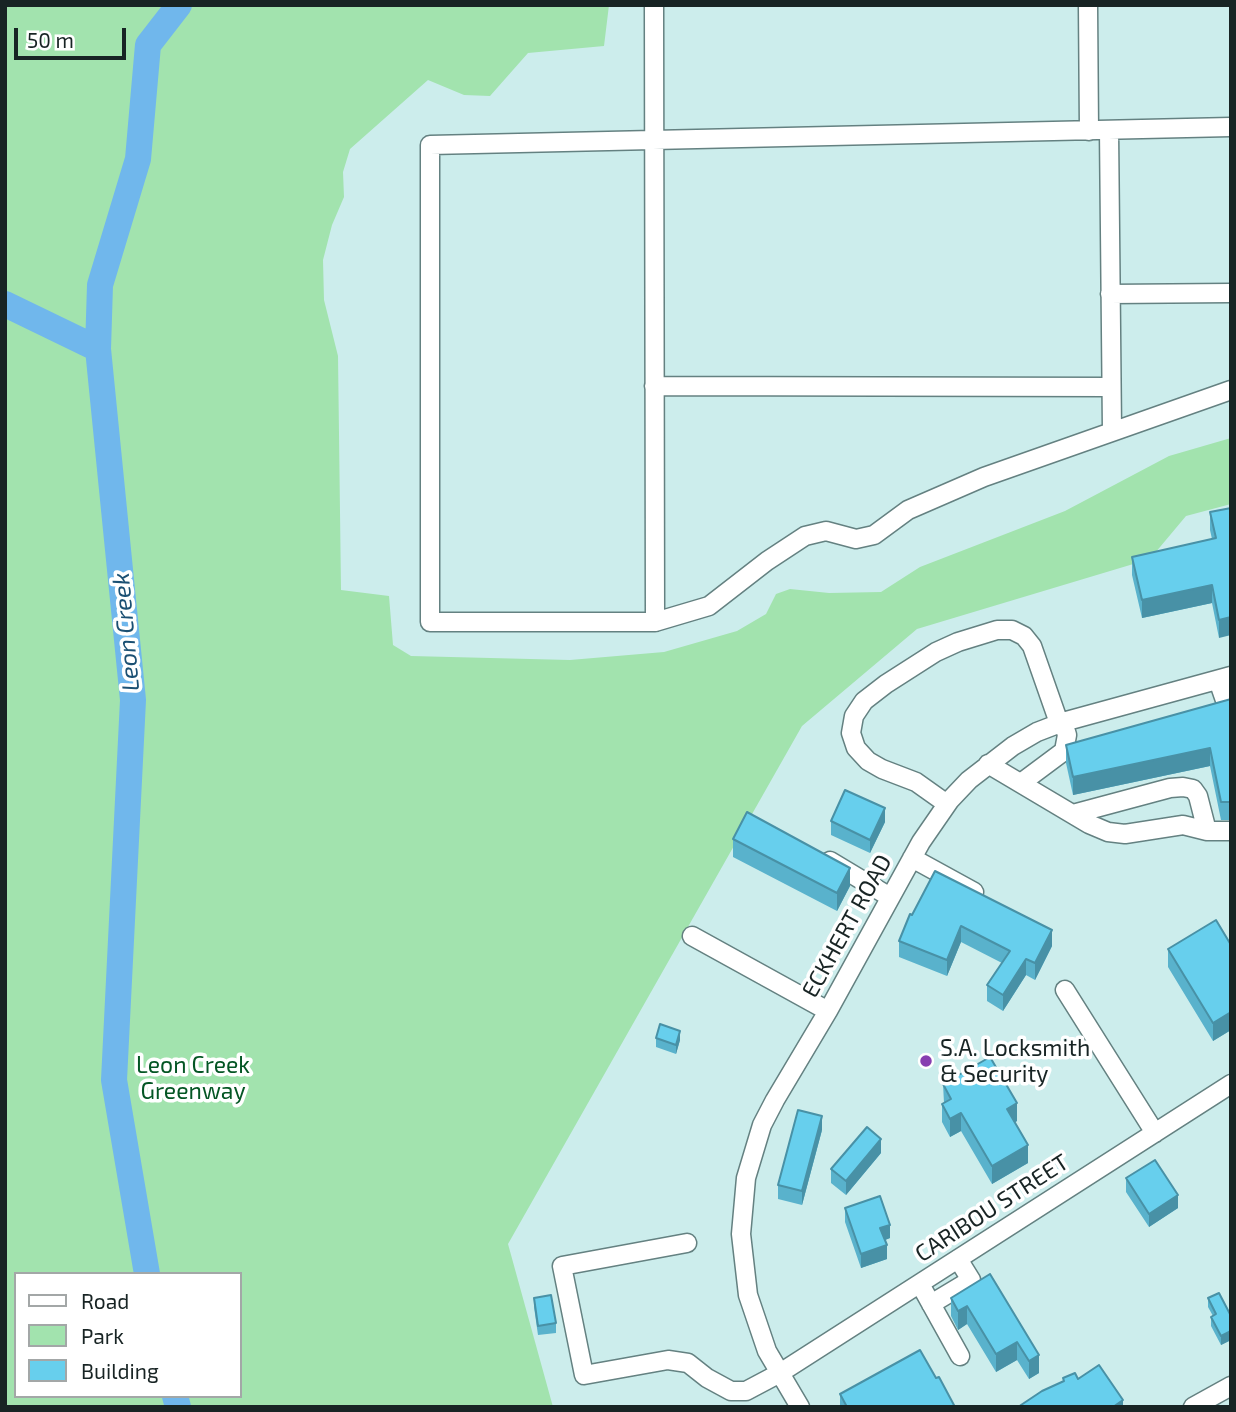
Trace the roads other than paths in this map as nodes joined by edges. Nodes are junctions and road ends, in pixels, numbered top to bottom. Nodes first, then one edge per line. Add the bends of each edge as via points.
1 (654, 5) edge
2 (1088, 5) edge
3 (1231, 127) edge
4 (1109, 130) junction
5 (1089, 131) junction
6 (654, 141) junction
7 (1111, 293) junction
8 (1231, 293) edge
9 (654, 386) junction
10 (1111, 387) junction
11 (1231, 390) edge
12 (1112, 431) junction
13 (655, 622) junction
14 (1224, 678) edge
15 (1224, 707) edge
16 (1061, 723) junction
17 (988, 764) junction
18 (1021, 783) junction
19 (947, 804) junction
20 (1073, 814) junction
21 (1207, 831) junction
22 (1231, 831) edge
23 (818, 854) edge
24 (912, 858) junction
25 (890, 897) junction
26 (985, 897) edge
27 (692, 936) dead end
28 (1065, 990) dead end
29 (828, 1011) junction
30 (1231, 1084) edge
31 (1155, 1133) junction
32 (687, 1242) dead end
33 (958, 1259) junction
34 (920, 1284) junction
35 (931, 1304) junction
36 (960, 1356) dead end
37 (780, 1373) junction
38 (1231, 1386) edge
39 (800, 1407) edge
40 (1192, 1407) edge

1 - 6 street
2 - 5 street
3 - 4 street
4 - 5 street
4 - 7 street
5 - 6 street
6 - 9 street
6 - 13 street via 430,145 430,622
7 - 8 street
7 - 10 street
9 - 10 street
9 - 13 street
10 - 12 street
11 - 12 street
12 - 13 street via 908,510 874,535 856,538 826,531 805,536 709,606
14 - 15 street
14 - 16 street, ECKHERT ROAD
16 - 17 street, ECKHERT ROAD
16 - 18 street via 1070,749
16 - 19 street via 1032,646 1012,630 958,642 886,684 864,701 854,716 851,733 856,748 868,761 916,782
17 - 18 street
17 - 19 street, ECKHERT ROAD
18 - 20 street
19 - 24 street, ECKHERT ROAD
20 - 21 street via 1108,832 1125,834 1183,825
20 - 21 street via 1183,787 1198,796
21 - 22 street
23 - 25 street
24 - 25 street, ECKHERT ROAD
24 - 26 street
25 - 29 street, ECKHERT ROAD
27 - 29 street
28 - 31 street
29 - 37 street, ECKHERT ROAD via 762,1125 742,1206 748,1295
30 - 31 street, CARIBOU STREET
31 - 33 street, CARIBOU STREET
32 - 37 street, CARIBOU STREET via 562,1266 584,1374 668,1360 688,1363 731,1391 746,1391
33 - 34 street, CARIBOU STREET
33 - 35 street via 971,1280
34 - 35 street
34 - 37 street, CARIBOU STREET
35 - 36 street
37 - 39 street, ECKHERT ROAD
38 - 40 street

